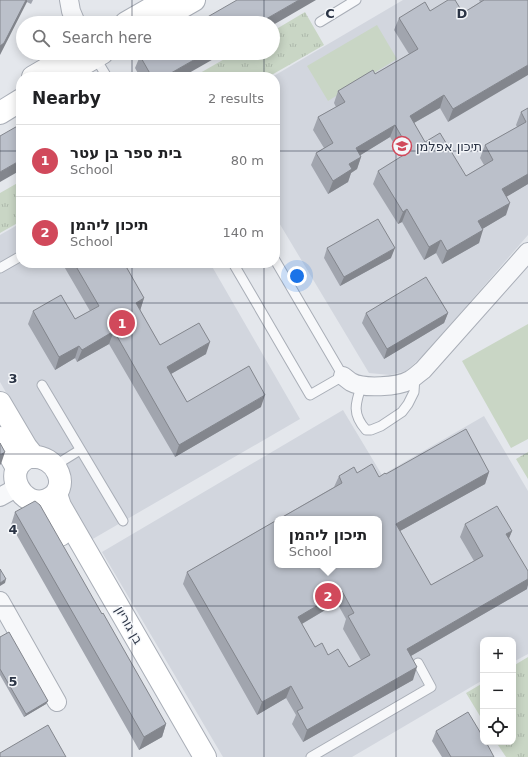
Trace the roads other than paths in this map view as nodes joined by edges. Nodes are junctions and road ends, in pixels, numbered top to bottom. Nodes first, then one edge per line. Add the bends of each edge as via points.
1 (69, 0) edge
2 (166, 0) edge
3 (194, 0) edge
4 (356, 0) edge
5 (73, 16) edge
6 (138, 16) edge
7 (166, 16) edge
8 (320, 22) dead end
9 (62, 60) edge
10 (90, 60) edge
11 (101, 60) edge
12 (42, 72) edge
13 (70, 72) edge
14 (105, 72) edge
15 (16, 87) edge
16 (0, 96) edge
17 (16, 103) edge
18 (0, 112) edge
19 (528, 252) edge
20 (16, 259) edge
21 (0, 268) edge
22 (236, 268) edge
23 (280, 268) edge
24 (343, 376) junction
25 (415, 376) junction
26 (362, 384) junction
27 (42, 386) dead end
28 (0, 403) edge
29 (0, 438) edge
30 (80, 450) junction
31 (54, 466) junction
32 (17, 477) edge
33 (57, 492) junction
34 (35, 501) junction
35 (123, 521) dead end
36 (0, 601) edge
37 (418, 664) dead end
38 (57, 702) dead end
39 (188, 757) edge
40 (205, 757) edge
41 (311, 757) edge

1 - 5 street
2 - 6 street
3 - 7 street
4 - 8 lane
9 - 12 street
10 - 13 street
11 - 14 lane
15 - 16 street
17 - 18 street
19 - 25 street
20 - 21 lane
22 - 24 lane via 310,395
23 - 24 lane
24 - 26 street via 352,382
25 - 26 street via 401,384
25 - 26 lane via 414,392 402,412 371,430 366,430 356,413 356,403
27 - 30 lane
28 - 32 street via 26,447
29 - 32 street
30 - 31 lane
30 - 35 lane
31 - 32 street via 45,459
31 - 33 street via 60,481
32 - 34 street via 26,496
33 - 34 street via 52,498
33 - 40 street, בן גוריון via 60,506
34 - 39 street, בן גוריון via 48,514
36 - 38 street
37 - 41 lane via 431,687

